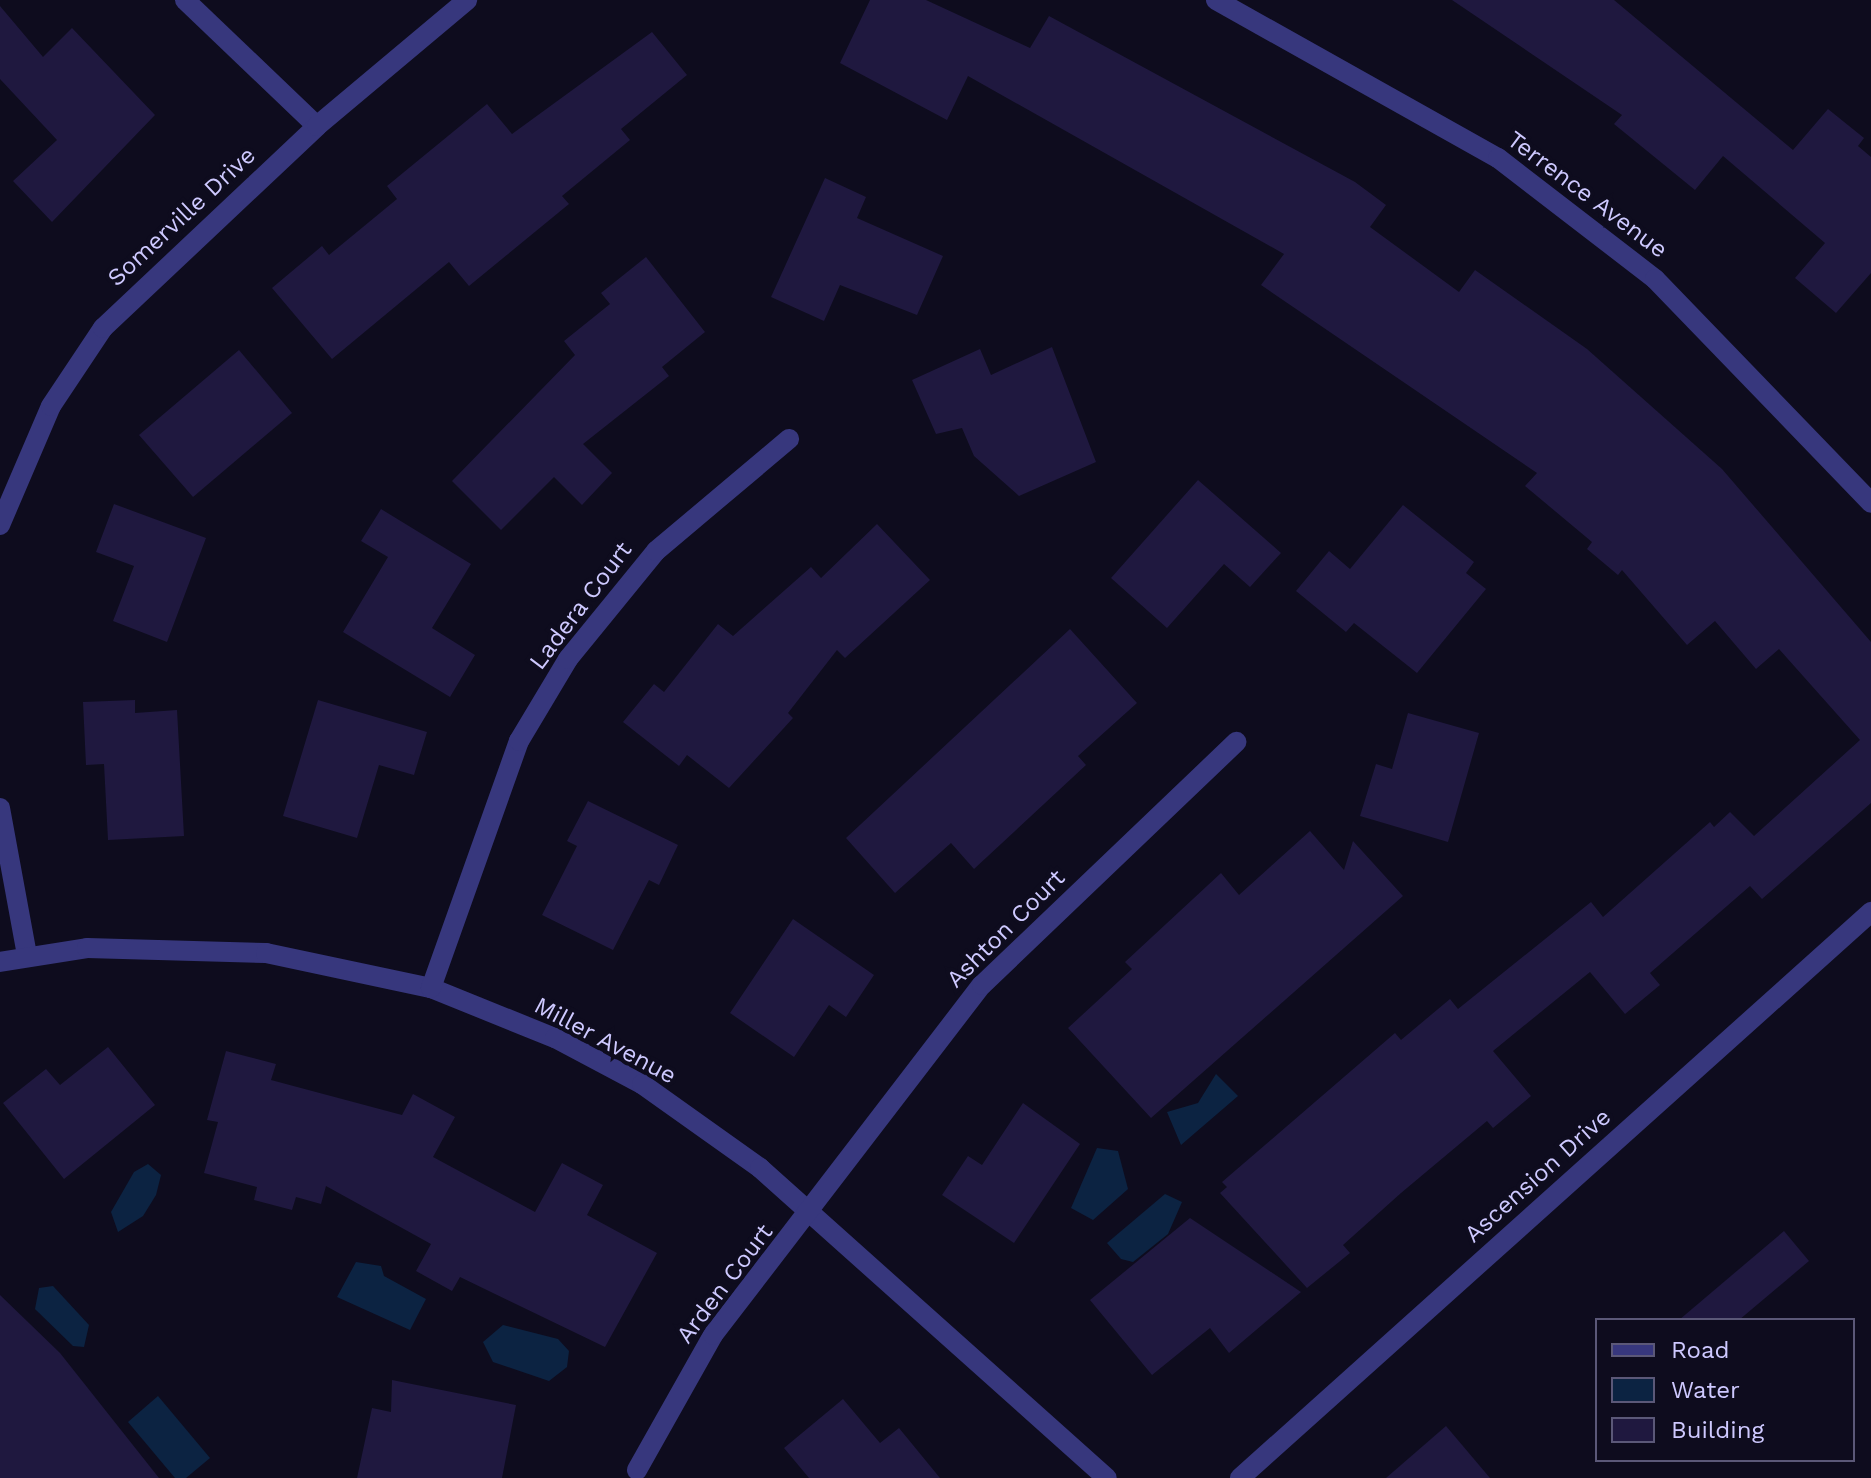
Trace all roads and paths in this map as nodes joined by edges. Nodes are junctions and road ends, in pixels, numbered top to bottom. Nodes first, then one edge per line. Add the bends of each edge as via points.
1 (185, 0) edge
2 (467, 0) edge
3 (1216, 0) edge
4 (317, 126) junction
5 (789, 439) dead end
6 (1871, 503) edge
7 (1, 518) edge
8 (1236, 742) dead end
9 (0, 808) edge
10 (1871, 912) edge
11 (27, 955) junction
12 (0, 962) edge
13 (431, 988) junction
14 (811, 1216) junction
15 (637, 1470) dead end
16 (1107, 1478) edge
17 (1240, 1478) edge

1 - 4 street
2 - 4 street, Somerville Drive
3 - 6 street, Terrence Avenue via 1498,158 1655,279
4 - 7 street, Somerville Drive via 103,328 51,406
5 - 13 street, Ladera Court via 656,551 568,659 519,741
8 - 14 street, Ashton Court via 982,985
9 - 11 street
10 - 17 street, Ascension Drive
11 - 12 street, Miller Avenue
11 - 13 street, Miller Avenue via 180,946 266,953
13 - 14 street, Miller Avenue via 555,1038 642,1084 760,1168
14 - 15 street, Arden Court via 713,1335
14 - 16 street, Miller Avenue

